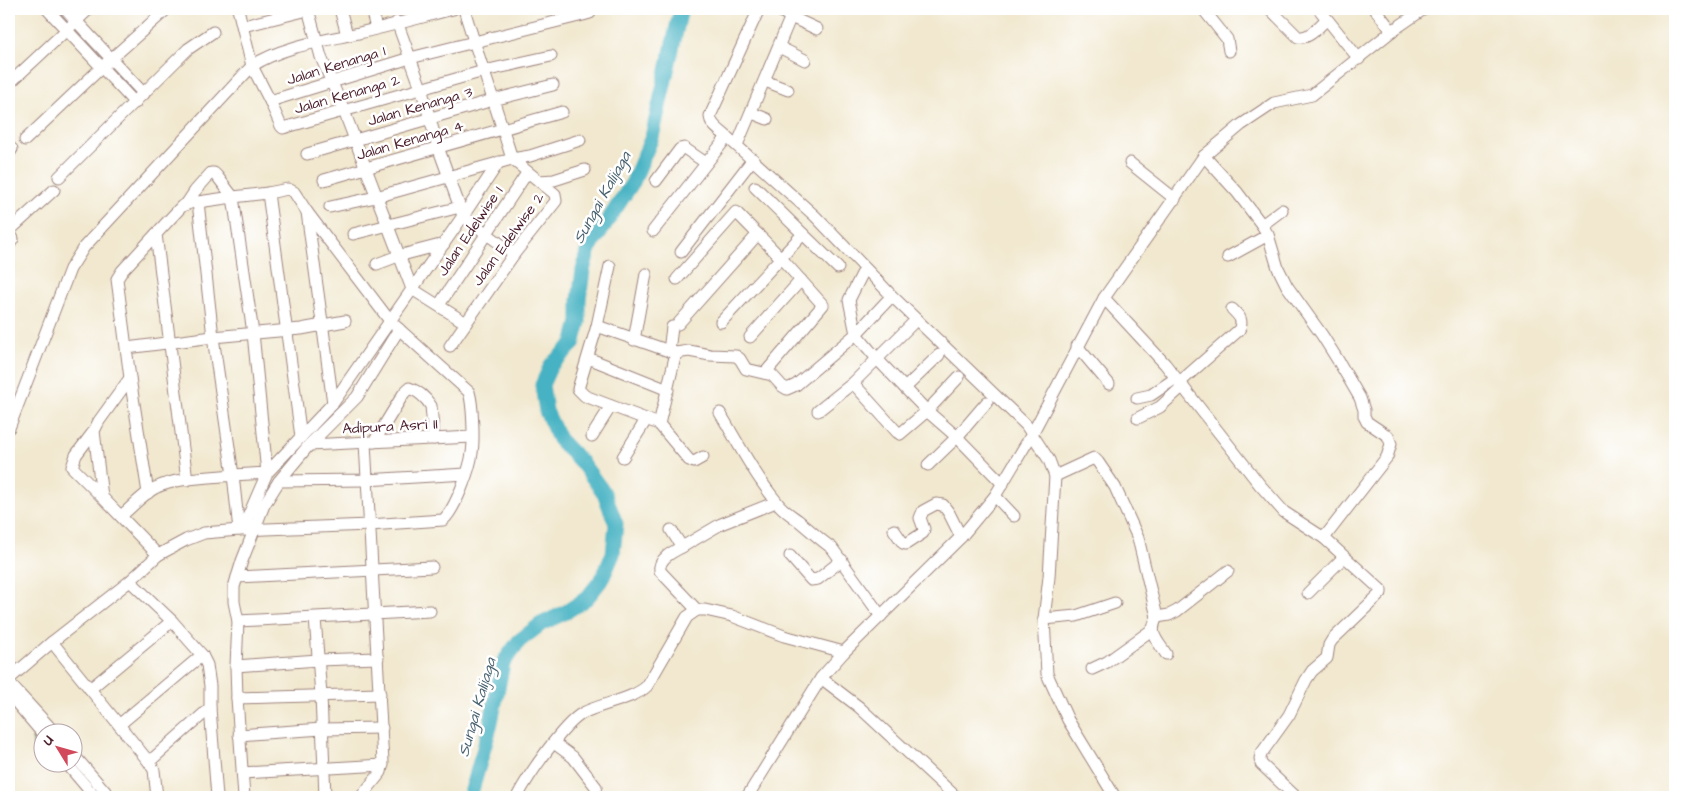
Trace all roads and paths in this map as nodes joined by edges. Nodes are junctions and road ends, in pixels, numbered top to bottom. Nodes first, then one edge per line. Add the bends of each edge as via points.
1 (46, 9) edge
2 (65, 9) edge
3 (89, 9) edge
4 (167, 9) edge
5 (238, 9) edge
6 (340, 9) edge
7 (371, 9) edge
8 (400, 9) edge
9 (453, 9) edge
10 (464, 9) edge
11 (589, 9) edge
12 (758, 9) edge
13 (777, 9) edge
14 (1203, 9) edge
15 (1270, 9) edge
16 (1319, 9) edge
17 (1374, 9) edge
18 (1424, 9) edge
19 (308, 10) edge
20 (431, 11) edge
21 (792, 13) edge
22 (1327, 19) junction
23 (77, 20) junction
24 (400, 22) junction
25 (243, 26) junction
26 (376, 28) junction
27 (817, 29) dead end
28 (67, 30) junction
29 (1392, 31) junction
30 (213, 32) dead end
31 (347, 35) junction
32 (474, 41) junction
33 (316, 42) junction
34 (778, 47) junction
35 (1229, 51) dead end
36 (551, 56) dead end
37 (112, 58) junction
38 (410, 58) junction
39 (1359, 58) junction
40 (805, 60) dead end
41 (252, 66) junction
42 (102, 67) junction
43 (484, 71) junction
44 (13, 80) dead end
45 (765, 80) junction
46 (332, 82) junction
47 (553, 85) dead end
48 (421, 88) junction
49 (788, 90) dead end
50 (144, 94) junction
51 (493, 100) junction
52 (270, 101) junction
53 (135, 103) junction
54 (344, 111) junction
55 (562, 112) dead end
56 (752, 113) junction
57 (429, 119) junction
58 (767, 120) dead end
59 (504, 130) junction
60 (727, 137) junction
61 (25, 140) dead end
62 (355, 140) junction
63 (580, 140) dead end
64 (737, 145) junction
65 (438, 147) junction
66 (307, 154) dead end
67 (1204, 156) junction
68 (512, 159) junction
69 (753, 159) junction
70 (499, 162) junction
71 (706, 163) junction
72 (1130, 163) dead end
73 (365, 168) junction
74 (586, 170) dead end
75 (528, 173) junction
76 (449, 176) junction
77 (59, 177) dead end
78 (324, 180) dead end
79 (539, 181) junction
80 (656, 181) dead end
81 (755, 187) dead end
82 (54, 190) dead end
83 (268, 193) junction
84 (233, 197) junction
85 (376, 197) junction
86 (1175, 199) junction
87 (193, 202) junction
88 (330, 207) dead end
89 (1282, 210) dead end
90 (307, 212) junction
91 (462, 212) junction
92 (387, 226) junction
93 (1265, 230) junction
94 (9, 231) edge
95 (653, 231) dead end
96 (156, 234) junction
97 (353, 234) dead end
98 (486, 234) junction
99 (758, 234) junction
100 (803, 234) junction
101 (444, 244) junction
102 (9, 245) edge
103 (681, 252) dead end
104 (514, 254) junction
105 (398, 256) junction
106 (1228, 256) dead end
107 (781, 258) junction
108 (377, 264) dead end
109 (610, 266) dead end
110 (838, 268) dead end
111 (646, 274) dead end
112 (862, 274) dead end
113 (678, 279) dead end
114 (801, 280) junction
115 (412, 289) junction
116 (1104, 298) junction
117 (888, 300) dead end
118 (439, 305) junction
119 (1232, 309) dead end
120 (345, 321) dead end
121 (390, 321) junction
122 (721, 322) dead end
123 (466, 323) junction
124 (912, 324) dead end
125 (323, 325) junction
126 (597, 326) junction
127 (399, 329) junction
128 (286, 330) junction
129 (253, 333) junction
130 (856, 334) junction
131 (213, 337) junction
132 (750, 337) dead end
133 (634, 340) junction
134 (169, 342) junction
135 (450, 346) dead end
136 (1077, 346) junction
137 (127, 348) junction
138 (673, 352) junction
139 (939, 354) dead end
140 (588, 358) junction
141 (878, 360) junction
142 (765, 373) junction
143 (959, 377) dead end
144 (130, 378) junction
145 (1180, 382) junction
146 (854, 383) junction
147 (1109, 384) dead end
148 (905, 388) junction
149 (668, 390) junction
150 (1137, 398) dead end
151 (987, 402) dead end
152 (333, 403) junction
153 (611, 406) junction
154 (818, 411) dead end
155 (926, 411) junction
156 (720, 413) dead end
157 (1138, 418) dead end
158 (646, 420) junction
159 (660, 424) junction
160 (9, 428) edge
161 (94, 431) junction
162 (1032, 434) junction
163 (592, 436) dead end
164 (472, 437) junction
165 (957, 437) junction
166 (434, 440) junction
167 (305, 441) junction
168 (369, 443) junction
169 (623, 457) dead end
170 (703, 457) dead end
171 (928, 465) dead end
172 (267, 473) junction
173 (466, 474) junction
174 (233, 475) junction
175 (1055, 476) junction
176 (186, 480) junction
177 (366, 480) junction
178 (279, 481) junction
179 (1004, 484) junction
180 (148, 493) junction
181 (995, 496) junction
182 (102, 497) junction
183 (776, 502) junction
184 (121, 516) junction
185 (1014, 516) dead end
186 (369, 525) junction
187 (246, 530) junction
188 (671, 530) dead end
189 (894, 530) dead end
190 (961, 538) junction
191 (1324, 538) junction
192 (682, 547) junction
193 (158, 555) junction
194 (790, 556) dead end
195 (1344, 557) junction
196 (842, 560) junction
197 (432, 567) dead end
198 (372, 569) junction
199 (1228, 571) dead end
200 (237, 577) junction
201 (130, 581) junction
202 (1308, 593) dead end
203 (1115, 603) dead end
204 (696, 610) junction
205 (430, 611) dead end
206 (375, 615) junction
207 (881, 616) junction
208 (1157, 617) junction
209 (314, 618) junction
210 (1044, 619) junction
211 (172, 621) junction
212 (238, 621) junction
213 (1153, 629) junction
214 (52, 642) junction
215 (844, 652) junction
216 (1166, 654) dead end
217 (202, 655) junction
218 (378, 658) junction
219 (318, 660) junction
220 (236, 666) junction
221 (1092, 669) dead end
222 (821, 678) junction
223 (9, 681) edge
224 (90, 689) junction
225 (9, 694) edge
226 (380, 694) junction
227 (321, 695) junction
228 (237, 698) junction
229 (210, 708) junction
230 (34, 724) edge
231 (47, 724) edge
232 (119, 725) junction
233 (382, 728) junction
234 (322, 730) junction
235 (239, 735) junction
236 (554, 743) junction
237 (149, 762) junction
238 (82, 765) edge
239 (383, 765) junction
240 (324, 769) junction
241 (242, 773) junction
242 (75, 774) edge
243 (596, 786) dead end
244 (1294, 796) edge
245 (95, 797) edge
246 (110, 797) edge
247 (157, 797) edge
248 (216, 797) edge
249 (244, 797) edge
250 (325, 797) edge
251 (362, 797) edge
252 (517, 797) edge
253 (747, 797) edge
254 (956, 797) edge
255 (1115, 797) edge

1 - 28 street
2 - 23 street
3 - 23 street
4 - 37 street
5 - 25 street
6 - 31 street
7 - 26 street
8 - 24 street
9 - 20 street
10 - 32 street
11 - 32 street, Jalan Kenanga 1 via 590,13 570,19
12 - 60 street via 710,116 713,124
13 - 21 street
14 - 35 street via 1227,39
15 - 22 street via 1302,38
16 - 22 street
17 - 29 street
18 - 29 street
19 - 25 street
19 - 33 street
20 - 24 street
21 - 27 street
21 - 34 street
22 - 39 street
23 - 28 street
23 - 37 street
24 - 26 street
24 - 38 street
25 - 41 street
26 - 31 street
28 - 42 street
28 - 44 street
29 - 39 street
30 - 50 street via 188,49
31 - 33 street
32 - 38 street, Jalan Kenanga 1
32 - 43 street
33 - 41 street via 279,53
33 - 46 street
34 - 40 street
34 - 45 street
36 - 43 street, Jalan Kenanga 2
37 - 42 street
37 - 50 street
38 - 46 street, Jalan Kenanga 1
38 - 48 street
39 - 67 street via 1312,96 1274,103
41 - 52 street
41 - 160 street via 76,258
42 - 53 street
42 - 61 street
43 - 48 street, Jalan Kenanga 2
43 - 51 street
45 - 49 street
45 - 56 street
46 - 52 street, Jalan Kenanga 1
46 - 54 street
47 - 51 street, Jalan Kenanga 3
48 - 54 street, Jalan Kenanga 2
48 - 57 street
50 - 53 street
51 - 57 street, Jalan Kenanga 3
51 - 59 street
52 - 54 street, Jalan Kenanga 2 via 282,128
53 - 77 street
54 - 62 street
55 - 59 street, Jalan Kenanga 4
56 - 58 street
56 - 64 street
57 - 62 street, Jalan Kenanga 3
57 - 65 street
59 - 65 street, Jalan Kenanga 4
59 - 68 street
60 - 64 street
60 - 71 street
62 - 66 street, Jalan Kenanga 3
62 - 73 street
63 - 68 street
64 - 69 street
65 - 73 street, Jalan Kenanga 4
65 - 76 street
67 - 86 street
67 - 93 street via 1237,192
68 - 70 street
68 - 75 street, Jalan Edelwise 2
69 - 103 street
69 - 162 street via 815,216
70 - 76 street
70 - 91 street
71 - 80 street via 684,148 680,149
71 - 95 street
72 - 86 street
73 - 78 street, Jalan Kenanga 4
73 - 85 street
74 - 79 street
75 - 79 street, Jalan Edelwise 2
75 - 98 street, Jalan Edelwise 1
76 - 85 street
76 - 91 street
79 - 104 street, Jalan Edelwise 2 via 555,194 556,201
81 - 100 street
82 - 94 street
83 - 84 street
83 - 90 street via 291,190
83 - 128 street
84 - 87 street
84 - 87 street via 211,173 194,191
84 - 129 street
85 - 88 street
85 - 92 street
86 - 116 street
87 - 96 street via 175,212
87 - 131 street
89 - 93 street
90 - 121 street
90 - 125 street
91 - 92 street
91 - 98 street
91 - 101 street
92 - 97 street
92 - 105 street
93 - 106 street
93 - 191 street via 1287,286 1339,362 1360,398 1367,422 1388,436 1391,444 1386,457 1362,491
94 - 102 street via 13,239
96 - 134 street
96 - 137 street via 118,276
98 - 104 street
98 - 118 street, Jalan Edelwise 1
99 - 107 street
99 - 113 street via 736,212
99 - 138 street via 675,326
100 - 107 street
100 - 110 street
101 - 105 street
101 - 115 street
104 - 123 street, Jalan Edelwise 2
105 - 108 street
105 - 115 street
107 - 114 street
107 - 122 street
109 - 126 street
111 - 133 street
112 - 130 street via 849,300
114 - 132 street
114 - 142 street via 823,305
115 - 118 street
115 - 121 street
116 - 136 street
116 - 145 street
117 - 130 street
118 - 123 street
119 - 145 street via 1241,318 1239,330
120 - 125 street
121 - 127 street
121 - 152 street
123 - 135 street, Jalan Edelwise 2
124 - 141 street
125 - 128 street
125 - 152 street
126 - 133 street
126 - 140 street
127 - 164 street via 468,389
127 - 167 street via 357,397
128 - 129 street
128 - 167 street
129 - 131 street
129 - 172 street
130 - 141 street
130 - 142 street via 790,388
131 - 134 street
131 - 174 street
133 - 138 street
134 - 137 street
134 - 176 street
136 - 147 street
136 - 162 street
137 - 144 street
138 - 142 street via 736,356 746,369
138 - 149 street
139 - 148 street
140 - 149 street
140 - 153 street via 578,389 585,396
141 - 146 street
141 - 148 street
143 - 155 street
144 - 161 street
144 - 180 street
145 - 150 street
145 - 157 street via 1160,408
145 - 191 street via 1269,496 1286,514
146 - 154 street
146 - 155 street via 899,433 902,434
148 - 155 street
149 - 159 street
151 - 165 street
152 - 167 street
153 - 158 street
153 - 163 street
155 - 165 street
156 - 183 street
158 - 159 street
158 - 169 street
159 - 170 street via 689,460 694,462
161 - 182 street
161 - 182 street via 76,455 72,467
162 - 175 street
162 - 179 street
164 - 166 street, Adipura Asri II
164 - 173 street via 472,453
165 - 171 street
165 - 179 street
166 - 168 street, Adipura Asri II
166 - 168 street via 431,406 408,388
167 - 168 street, Adipura Asri II
167 - 172 street
167 - 178 street
168 - 177 street
172 - 174 street
172 - 187 street via 247,519
173 - 177 street
173 - 186 street via 444,520
174 - 176 street
174 - 187 street
175 - 208 street via 1094,458 1098,462 1115,487 1138,538
175 - 210 street via 1050,576
176 - 180 street via 164,484
177 - 178 street
177 - 186 street
178 - 187 street
179 - 181 street
180 - 184 street
181 - 185 street
181 - 190 street
182 - 184 street
183 - 192 street via 721,524
183 - 196 street
184 - 193 street
186 - 187 street
186 - 198 street
187 - 193 street via 204,533
187 - 200 street
188 - 192 street
189 - 190 street via 906,544 923,533 922,511 940,504 945,507
190 - 207 street
191 - 195 street
192 - 204 street via 663,560 659,567
193 - 201 street
194 - 196 street via 811,580 818,579
195 - 202 street
195 - 244 street via 1382,592 1332,640 1327,658 1312,671 1289,715 1261,754 1261,764
196 - 207 street
197 - 198 street
198 - 200 street
198 - 206 street
199 - 208 street via 1177,611
200 - 212 street via 234,602
201 - 211 street
201 - 214 street
203 - 210 street via 1076,616
204 - 215 street via 732,616 784,636
204 - 236 street via 687,617 643,689 584,712 566,726
205 - 206 street
206 - 209 street
206 - 218 street
207 - 215 street
208 - 213 street
209 - 212 street
209 - 219 street
210 - 255 street via 1049,680 1068,720
211 - 217 street
211 - 224 street
212 - 220 street
213 - 216 street via 1156,641
213 - 221 street
214 - 223 street
214 - 224 street
215 - 222 street
217 - 229 street via 208,673
217 - 232 street
218 - 219 street
218 - 226 street
219 - 220 street
219 - 227 street
220 - 228 street
222 - 253 street
222 - 254 street via 859,707
223 - 231 street
224 - 232 street
225 - 230 street
226 - 227 street
226 - 233 street
227 - 228 street
227 - 234 street
228 - 235 street
229 - 237 street
229 - 248 street
232 - 237 street
233 - 234 street
233 - 239 street
234 - 235 street
234 - 240 street
235 - 241 street
236 - 243 street via 573,758
236 - 252 street
237 - 247 street via 154,770
238 - 246 street
239 - 240 street
239 - 251 street
240 - 241 street
240 - 250 street
241 - 249 street
242 - 245 street

